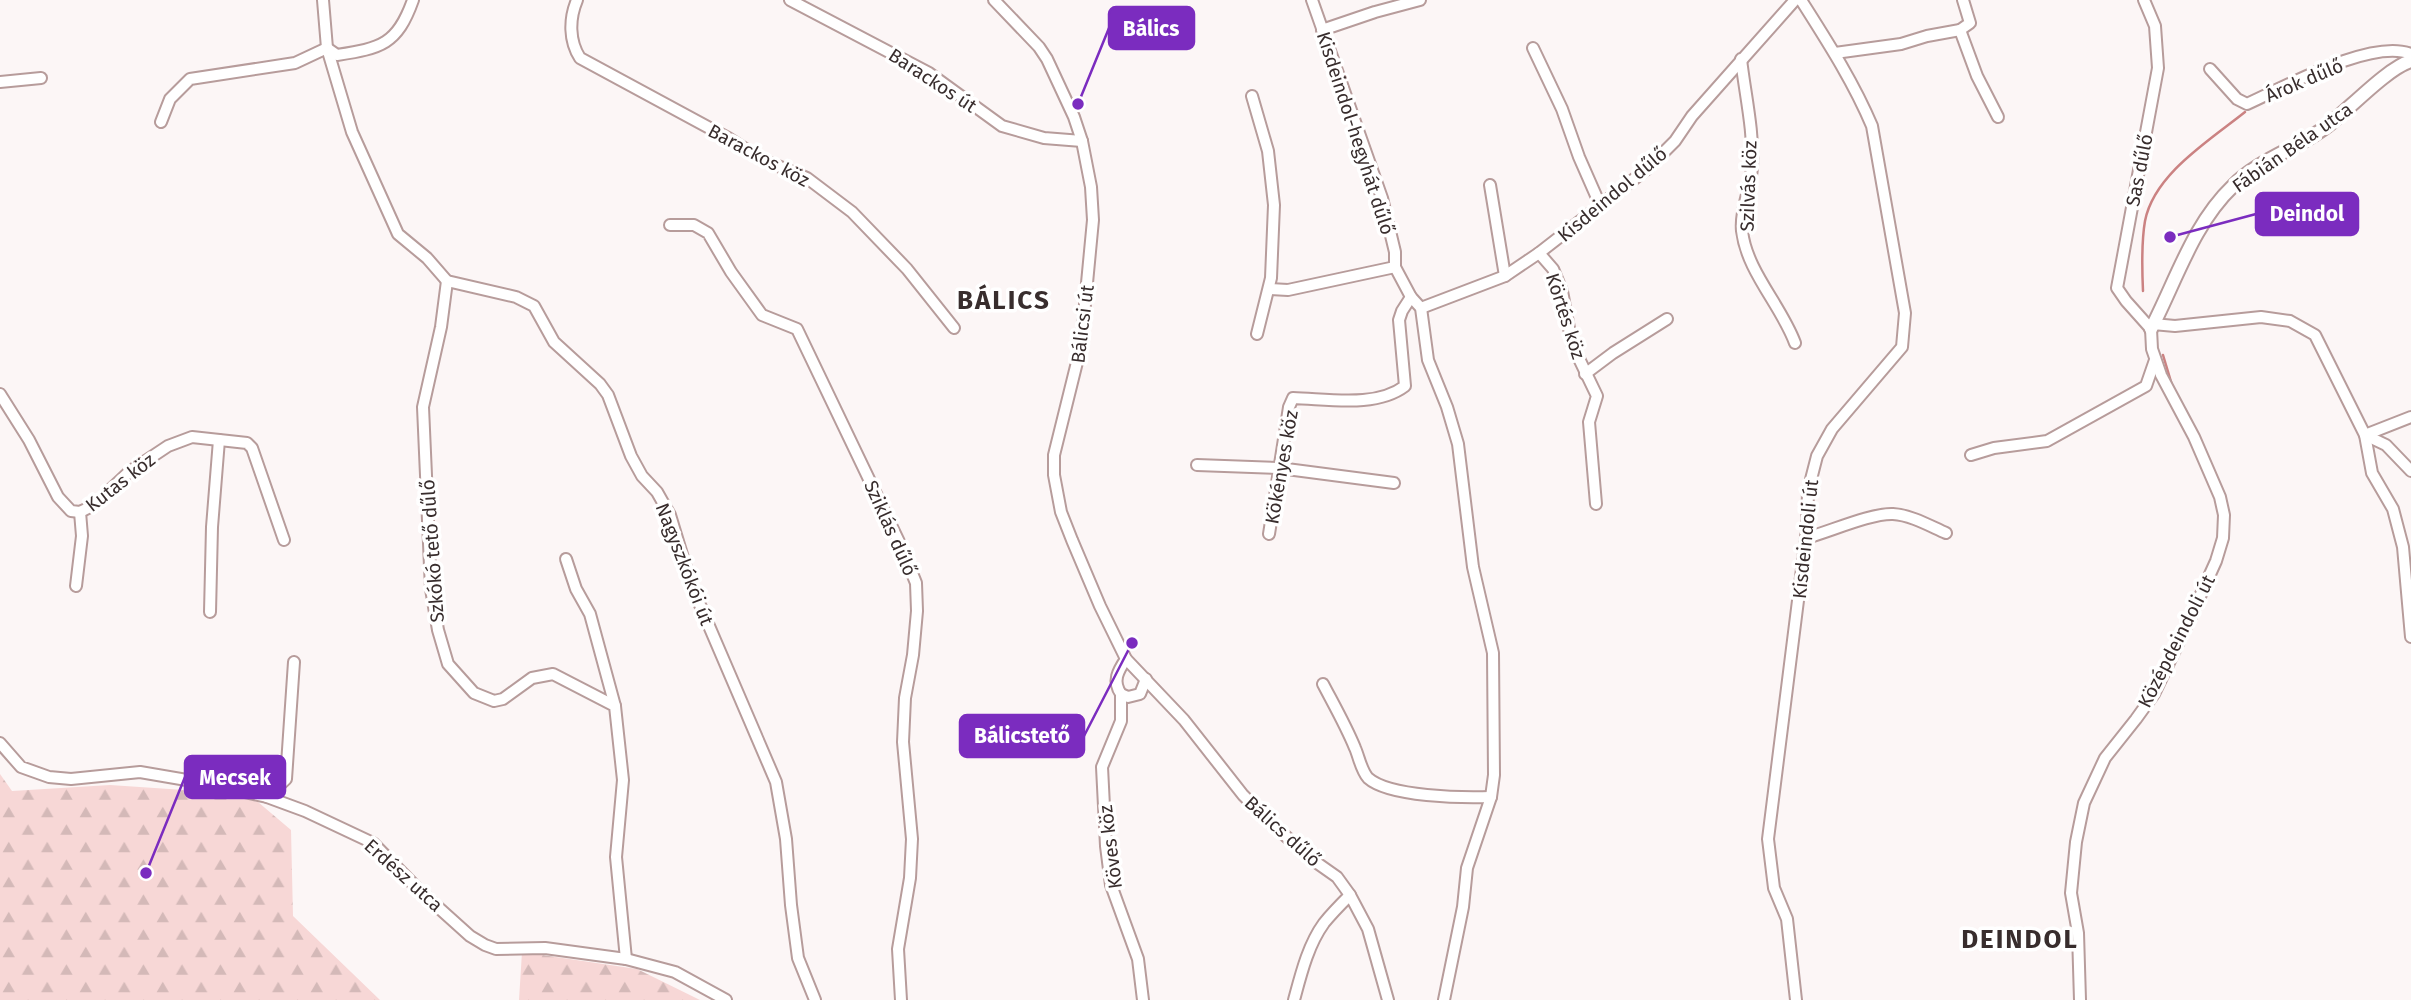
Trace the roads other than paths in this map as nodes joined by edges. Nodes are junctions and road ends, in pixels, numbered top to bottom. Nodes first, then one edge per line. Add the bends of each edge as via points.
1 (323, 0) edge
2 (413, 0) edge
3 (577, 0) edge
4 (790, 0) edge
5 (993, 0) edge
6 (1312, 0) edge
7 (1420, 0) edge
8 (1795, 0) edge
9 (1801, 0) edge
10 (1963, 0) edge
11 (2144, 0) edge
12 (1322, 30) junction
13 (1960, 30) junction
14 (327, 48) junction
15 (1533, 48) dead end
16 (1835, 53) junction
17 (2411, 54) edge
18 (1741, 59) junction
19 (2411, 61) edge
20 (2210, 69) dead end
21 (41, 78) dead end
22 (0, 82) edge
23 (1252, 96) dead end
24 (1998, 117) dead end
25 (161, 122) dead end
26 (1082, 141) junction
27 (1490, 185) dead end
28 (1601, 207) junction
29 (670, 225) dead end
30 (1539, 253) junction
31 (1395, 267) junction
32 (1505, 276) junction
33 (447, 281) junction
34 (1269, 289) junction
35 (1411, 297) junction
36 (1421, 308) junction
37 (1667, 319) dead end
38 (2152, 327) junction
39 (954, 328) dead end
40 (1257, 334) dead end
41 (1795, 343) dead end
42 (2156, 357) junction
43 (1585, 373) junction
44 (0, 394) edge
45 (2411, 417) edge
46 (2365, 435) junction
47 (219, 440) junction
48 (1971, 454) dead end
49 (1197, 465) dead end
50 (1279, 468) junction
51 (2411, 471) edge
52 (1394, 483) dead end
53 (1596, 504) dead end
54 (80, 512) junction
55 (1946, 533) dead end
56 (1269, 534) dead end
57 (1806, 538) junction
58 (284, 540) dead end
59 (566, 559) dead end
60 (76, 586) dead end
61 (210, 612) dead end
62 (2411, 636) edge
63 (1126, 659) junction
64 (295, 663) dead end
65 (1146, 678) junction
66 (1323, 684) dead end
67 (1121, 694) junction
68 (615, 706) junction
69 (0, 743) edge
70 (267, 797) junction
71 (1491, 797) junction
72 (1350, 895) junction
73 (626, 958) junction
74 (726, 1000) edge
75 (815, 1000) edge
76 (901, 1000) edge
77 (1143, 1000) edge
78 (1294, 1000) edge
79 (1388, 1000) edge
80 (1444, 1000) edge
81 (1796, 1000) edge
82 (2080, 1000) edge

1 - 14 street
2 - 14 street via 397,35 373,49 337,55
3 - 39 street, Barackos köz via 572,12 572,46 580,58 761,159 807,178 861,222
4 - 26 street, Barackos út via 929,73 1002,125 1044,138
5 - 26 street, Bálicsi út via 1047,59
6 - 12 street, Kisdeindol-hegyhát dűlő
7 - 12 street
8 - 18 street, Kisdeindol dűlő
9 - 16 street, Kisdeindoli út
10 - 13 street via 1970,23
11 - 38 street, Sas dűlő via 2155,26 2158,68 2118,288
12 - 31 street, Kisdeindol-hegyhát dűlő via 1382,198
13 - 16 street
13 - 24 street
14 - 25 street via 295,63 190,79 170,99
14 - 33 street via 352,132 388,214 398,233
15 - 28 street
16 - 57 street, Kisdeindoli út via 1872,125 1905,332 1902,347 1832,429 1816,456 1808,491
17 - 20 street, Árok dűlő via 2399,49 2373,51 2247,104
18 - 28 street, Kisdeindol dűlő via 1675,141
18 - 41 street, Szilvás köz via 1753,154 1742,231 1752,261
19 - 38 street, Fábián Béla utca via 2391,72 2326,128 2232,186 2208,216
21 - 22 street
23 - 34 street via 1268,151 1274,205
26 - 63 street, Bálicsi út via 1093,220 1081,346 1061,419 1054,475 1061,512
27 - 32 street
28 - 30 street, Kisdeindol dűlő
29 - 76 street, Sziklás dűlő via 694,225 708,233 762,315 797,329 916,583 915,633 904,709 912,839 898,949
30 - 32 street, Kisdeindol dűlő
30 - 43 street, Körtés köz via 1553,269 1562,291 1572,344
31 - 34 street via 1288,290
31 - 35 street, Kisdeindol-hegyhát dűlő
32 - 36 street, Kisdeindol dűlő
33 - 68 street, Szkókó tető dűlő via 424,407 431,589 448,664 474,693 494,701 532,678 553,674
33 - 75 street, Nagyszkókói út via 516,297 534,306 554,342 608,395 636,466 670,515 691,584 776,782 798,958
34 - 40 street
35 - 36 street, Kisdeindol-hegyhát dűlő
35 - 50 street, Kökényes köz via 1399,320 1405,386 1394,394 1358,400 1293,398
36 - 71 street via 1428,360 1458,444 1473,567 1493,653
37 - 43 street
38 - 42 street, Középdeindoli út
38 - 46 street via 2261,317 2290,321 2315,335
42 - 48 street via 2146,386 2066,431 2046,441
42 - 82 street, Középdeindoli út via 2169,394 2213,477 2224,515 2223,538 2154,694 2105,758 2084,803 2071,893 2078,933
43 - 53 street, Körtés köz via 1597,396 1589,422
44 - 54 street, Kutas köz via 58,497 71,511
45 - 46 street
46 - 51 street via 2386,445
46 - 62 street via 2372,473 2393,509 2403,547
47 - 54 street, Kutas köz via 192,438 168,446
47 - 58 street, Kutas köz via 247,443 252,448
47 - 61 street
49 - 50 street
50 - 52 street
50 - 56 street, Kökényes köz
54 - 60 street
55 - 57 street via 1893,514
57 - 81 street, Kisdeindoli út via 1768,839 1774,888 1787,919
59 - 68 street via 590,614
63 - 65 street, Bálicsi út
63 - 67 street via 1116,677
64 - 70 street via 286,779
65 - 67 street via 1140,694
65 - 72 street, Bálics dűlő via 1243,795 1337,877
66 - 71 street via 1363,771 1375,782 1444,798
67 - 77 street, Köves köz via 1121,721 1102,767 1106,846 1111,885 1138,958
68 - 73 street via 623,780 616,857
69 - 70 street, Erdész utca via 21,766 49,778 140,772
70 - 73 street, Erdész utca via 373,843 420,891 485,945
71 - 80 street via 1467,867
72 - 78 street via 1315,939
72 - 79 street, Bálics dűlő via 1368,929
73 - 74 street, Erdész utca via 675,972

